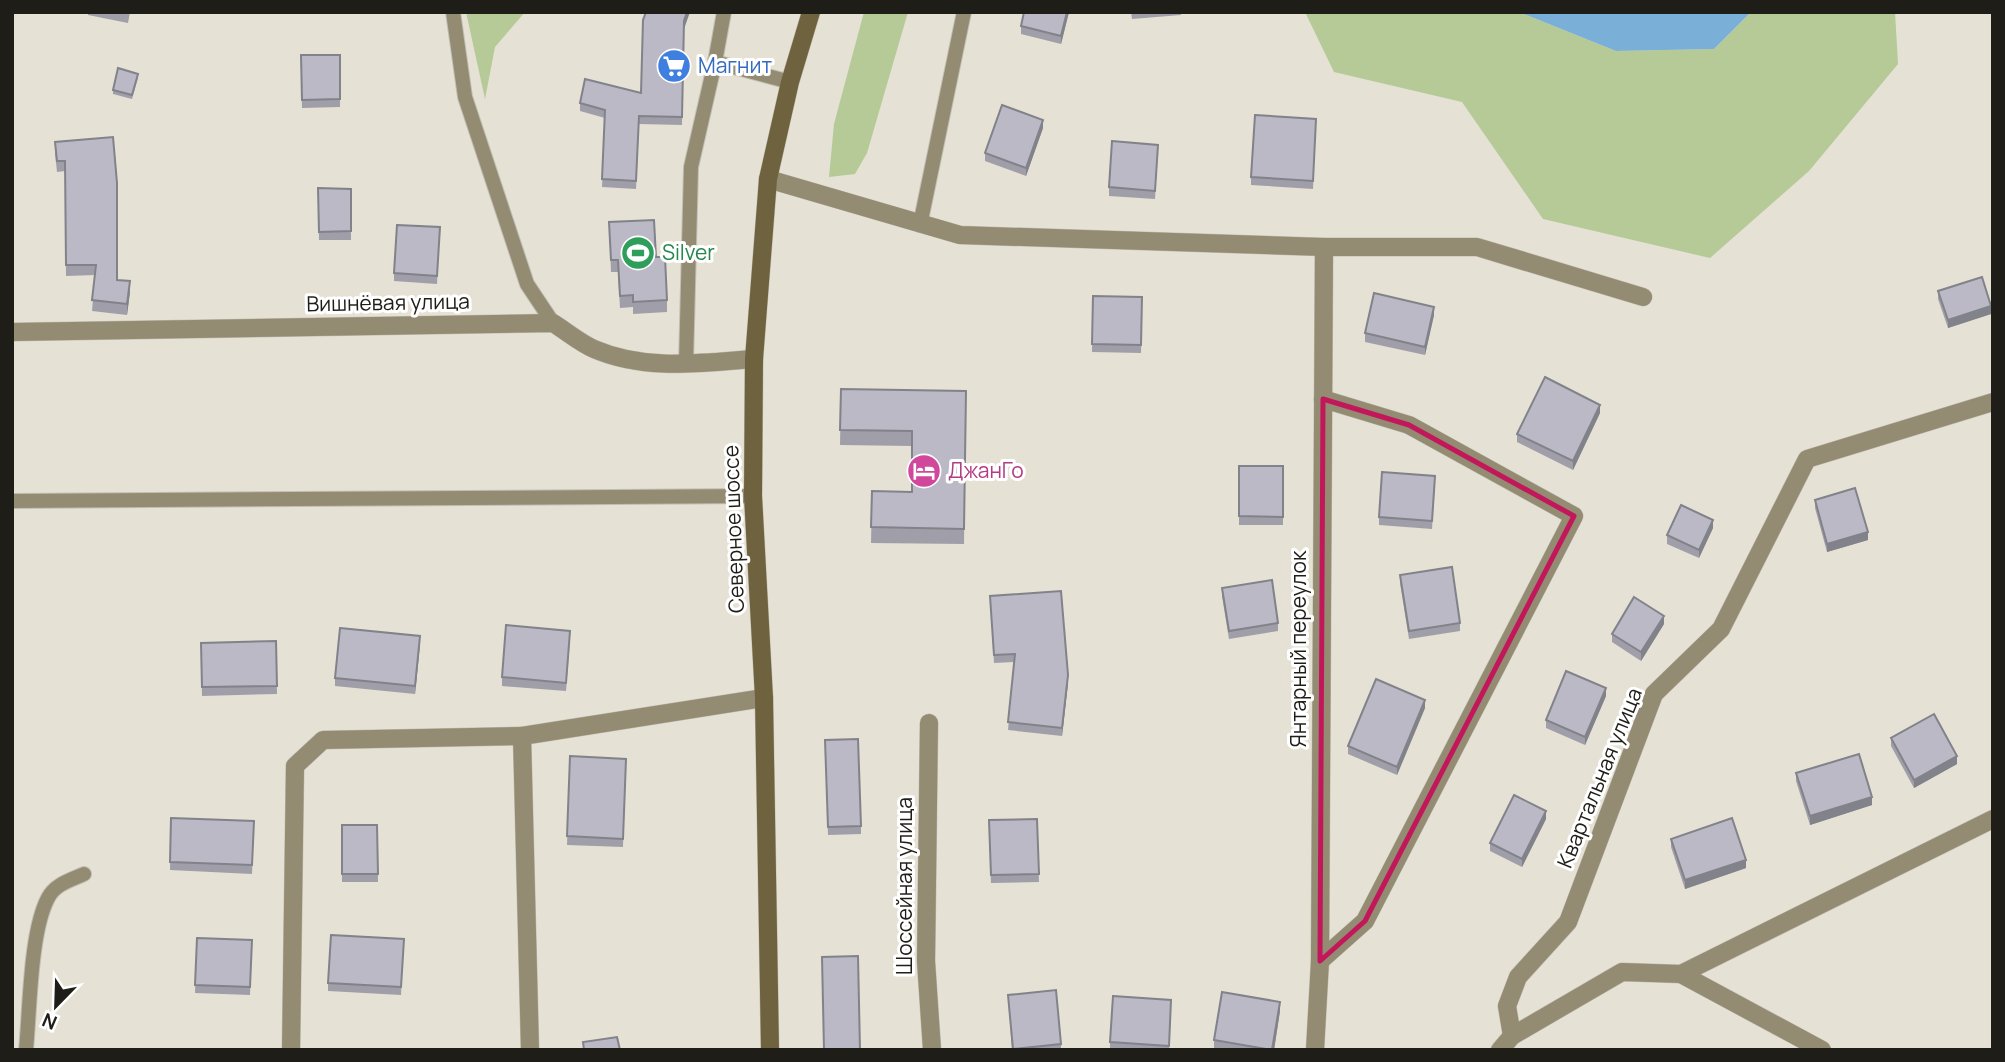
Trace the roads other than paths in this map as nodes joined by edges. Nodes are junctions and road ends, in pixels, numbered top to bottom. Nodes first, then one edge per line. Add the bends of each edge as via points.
1 (453, 12) edge
2 (724, 12) edge
3 (811, 12) edge
4 (964, 12) edge
5 (715, 62) junction
6 (790, 82) junction
7 (768, 179) junction
8 (920, 225) junction
9 (1324, 247) junction
10 (1643, 297) dead end
11 (553, 323) junction
12 (12, 332) edge
13 (754, 359) junction
14 (686, 364) junction
15 (1323, 399) junction
16 (1993, 402) edge
17 (753, 496) junction
18 (12, 501) edge
19 (764, 698) junction
20 (929, 723) dead end
21 (522, 736) junction
22 (1993, 819) edge
23 (84, 874) dead end
24 (1320, 961) junction
25 (1681, 974) junction
26 (1512, 1036) junction
27 (26, 1050) edge
28 (292, 1050) edge
29 (530, 1050) edge
30 (770, 1050) edge
31 (933, 1050) edge
32 (1315, 1050) edge
33 (1500, 1050) edge
34 (1822, 1050) edge

1 - 11 lane via 465,97 527,284
2 - 5 lane
3 - 6 main road, Северное шоссе
4 - 8 lane
5 - 6 lane
5 - 14 lane via 691,167
6 - 7 main road, Северное шоссе
7 - 8 street
7 - 13 main road, Северное шоссе
8 - 9 street via 960,235
9 - 10 street via 1477,247
9 - 15 street, Янтарный переулок
11 - 12 street, Вишнёвая улица
11 - 14 street via 593,349 637,363
13 - 14 street
13 - 17 main road, Северное шоссе
15 - 24 street, Янтарный переулок
15 - 24 street via 1409,425 1574,516 1365,921
16 - 26 street, Квартальная улица via 1807,459 1721,629 1654,694 1568,922 1518,977 1507,1006
17 - 18 lane
17 - 19 main road, Северное шоссе
19 - 21 street
19 - 30 main road, Северное шоссе
20 - 31 street, Шоссейная улица via 926,961
21 - 28 street via 323,740 295,766
21 - 29 street
22 - 25 street
23 - 27 lane via 62,883 48,896 39,926
24 - 32 street, Янтарный переулок
25 - 26 street via 1622,972
25 - 34 street
26 - 33 street

